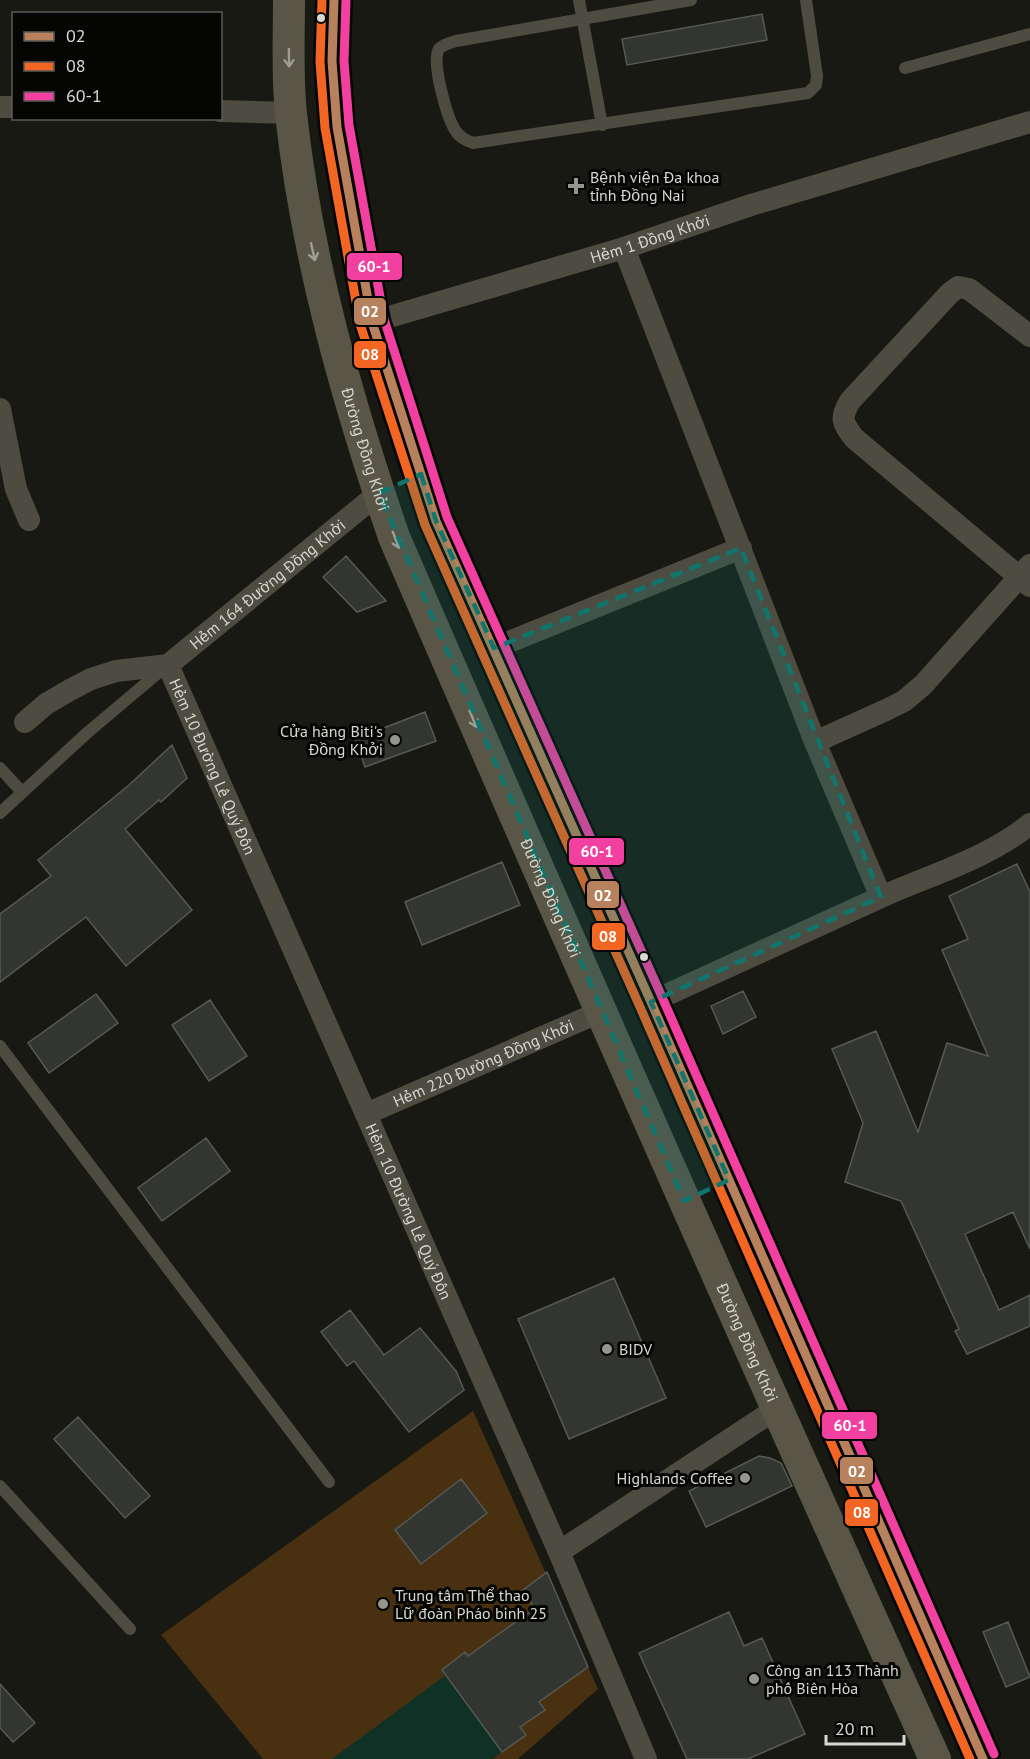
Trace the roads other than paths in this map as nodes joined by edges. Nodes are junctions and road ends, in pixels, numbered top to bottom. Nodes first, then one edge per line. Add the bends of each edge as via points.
1 (289, 0) edge
2 (334, 0) edge
3 (579, 0) edge
4 (691, 0) edge
5 (806, 0) edge
6 (582, 19) junction
7 (1030, 34) edge
8 (905, 68) dead end
9 (222, 111) edge
10 (291, 113) junction
11 (1030, 122) edge
12 (602, 124) junction
13 (624, 248) junction
14 (372, 322) junction
15 (1030, 336) edge
16 (0, 409) edge
17 (421, 474) junction
18 (379, 493) junction
19 (29, 520) dead end
20 (741, 548) junction
21 (1026, 576) edge
22 (494, 648) junction
23 (168, 665) junction
24 (26, 722) dead end
25 (816, 742) junction
26 (0, 768) edge
27 (22, 792) junction
28 (0, 813) edge
29 (1027, 833) edge
30 (881, 897) junction
31 (651, 1002) junction
32 (600, 1012) junction
33 (0, 1046) edge
34 (366, 1114) junction
35 (729, 1180) junction
36 (684, 1201) junction
37 (776, 1409) junction
38 (329, 1482) dead end
39 (0, 1485) edge
40 (559, 1552) junction
41 (130, 1629) dead end
42 (646, 1759) edge
43 (935, 1759) edge
44 (983, 1759) edge

1 -> 10 main road, Đường Đồng Khởi
2 - 14 main road via 332,61 337,127
3 - 6 lane
4 - 6 lane
5 - 12 lane via 817,76 816,85 808,93
6 - 12 lane
6 - 12 lane via 456,41 443,45 436,59 446,109 462,139 473,143
7 - 8 lane
9 - 10 street
10 -> 18 main road, Đường Đồng Khởi via 310,238 334,344
11 - 13 street, Hẻm 1 Đồng Khởi via 751,205
13 - 14 street, Hẻm 1 Đồng Khởi
13 - 20 street
14 - 17 main road
15 - 21 street via 969,289 958,287 850,401 843,415 844,425 854,438
16 - 19 street via 16,489
17 - 18 main road
17 - 22 main road via 436,522
18 - 23 street, Hẻm 164 Đường Đồng Khởi
18 -> 32 main road, Đường Đồng Khởi via 394,537
20 - 22 street
20 - 25 street
21 - 25 street via 904,701
22 - 31 main road
23 - 24 street via 116,671 91,680 46,704
23 - 27 lane
23 - 34 street, Hẻm 10 Đường Lê Quý Đôn
25 - 30 street
26 - 27 lane
27 - 28 lane
29 - 30 street
30 - 31 street
31 - 35 main road
32 - 34 street, Hẻm 220 Đường Đồng Khởi
32 - 36 main road, Đường Đồng Khởi
33 - 38 lane
34 - 40 street, Hẻm 10 Đường Lê Quý Đôn
35 - 36 main road
35 - 44 main road
36 - 37 main road, Đường Đồng Khởi
37 - 40 street
37 - 43 main road, Đường Đồng Khởi
39 - 41 lane
40 - 42 street, Hẻm 10 Đường Lê Quý Đôn

